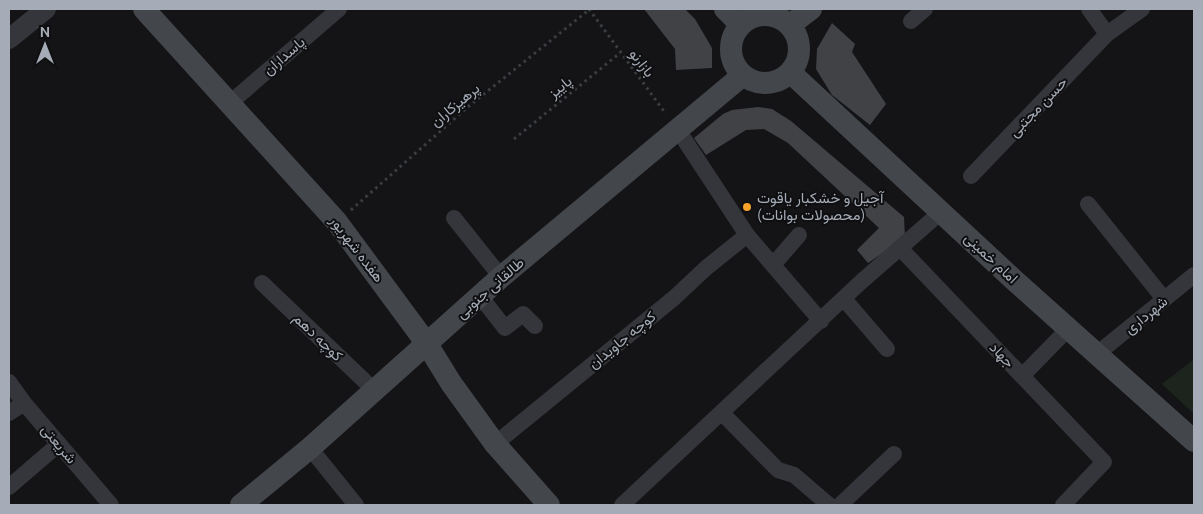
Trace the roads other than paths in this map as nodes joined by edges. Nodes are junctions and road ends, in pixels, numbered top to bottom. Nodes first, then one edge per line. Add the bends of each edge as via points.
1 (46, 9) edge
2 (144, 9) edge
3 (339, 9) edge
4 (725, 9) edge
5 (811, 9) edge
6 (925, 9) edge
7 (1089, 9) edge
8 (1142, 9) edge
9 (911, 21) dead end
10 (741, 25) junction
11 (790, 26) junction
12 (1107, 34) junction
13 (9, 39) edge
14 (790, 72) junction
15 (743, 75) junction
16 (230, 103) junction
17 (678, 130) junction
18 (971, 176) dead end
19 (1088, 204) dead end
20 (941, 212) junction
21 (454, 218) dead end
22 (747, 235) junction
23 (799, 235) dead end
24 (900, 248) junction
25 (773, 265) junction
26 (1194, 275) edge
27 (501, 277) junction
28 (262, 283) dead end
29 (480, 296) junction
30 (844, 299) junction
31 (1164, 299) junction
32 (821, 321) junction
33 (535, 326) dead end
34 (1068, 328) junction
35 (427, 344) junction
36 (887, 350) dead end
37 (1097, 354) junction
38 (1022, 376) junction
39 (9, 382) edge
40 (374, 390) junction
41 (24, 403) junction
42 (9, 413) edge
43 (722, 413) junction
44 (1194, 441) edge
45 (59, 444) junction
46 (495, 444) junction
47 (310, 448) junction
48 (894, 454) dead end
49 (9, 487) edge
50 (111, 505) edge
51 (241, 505) edge
52 (356, 505) edge
53 (549, 505) edge
54 (622, 505) edge
55 (830, 505) edge
56 (840, 505) edge
57 (1063, 505) edge

1 - 13 street
2 - 16 main road, هفده شهریور
3 - 16 street, پاسداران
4 - 10 main road
5 - 11 main road
6 - 9 street
7 - 12 street
8 - 12 street, حسن مجتبی
10 - 11 main road via 755,17 770,16
10 - 15 main road via 731,45 734,61
11 - 14 main road via 799,53
12 - 18 street, حسن مجتبی
14 - 15 main road via 782,78 762,83
14 - 20 main road, امام خمینی
15 - 17 main road, طالقانی جنوبی
16 - 35 main road, هفده شهریور via 337,222
17 - 22 street
17 - 27 main road, طالقانی جنوبی
19 - 31 street
20 - 24 street
20 - 34 main road, امام خمینی
21 - 27 street
22 - 25 street
22 - 46 street, کوچه جاویدان
23 - 25 street
24 - 30 street
24 - 38 street, جهاد
25 - 32 street
26 - 31 street, شهرداری
27 - 29 main road, طالقانی جنوبی
28 - 40 street, کوچه دهم
29 - 33 street via 504,328 524,314
29 - 35 main road, طالقانی جنوبی
30 - 32 street
30 - 36 street
31 - 37 street, شهرداری
32 - 43 street
34 - 37 main road, امام خمینی
34 - 38 street
35 - 40 main road, طالقانی جنوبی
35 - 46 main road, هفده شهریور
37 - 44 main road, امام خمینی
38 - 57 street, جهاد via 1104,462
39 - 41 street, شریعتی
40 - 47 main road, طالقانی جنوبی
41 - 42 street
41 - 45 street, شریعتی
43 - 54 street
43 - 55 street via 778,470 794,475
45 - 49 street
45 - 50 street, شریعتی
46 - 53 main road, هفده شهریور
47 - 51 main road, طالقانی جنوبی
47 - 52 street
48 - 56 street

